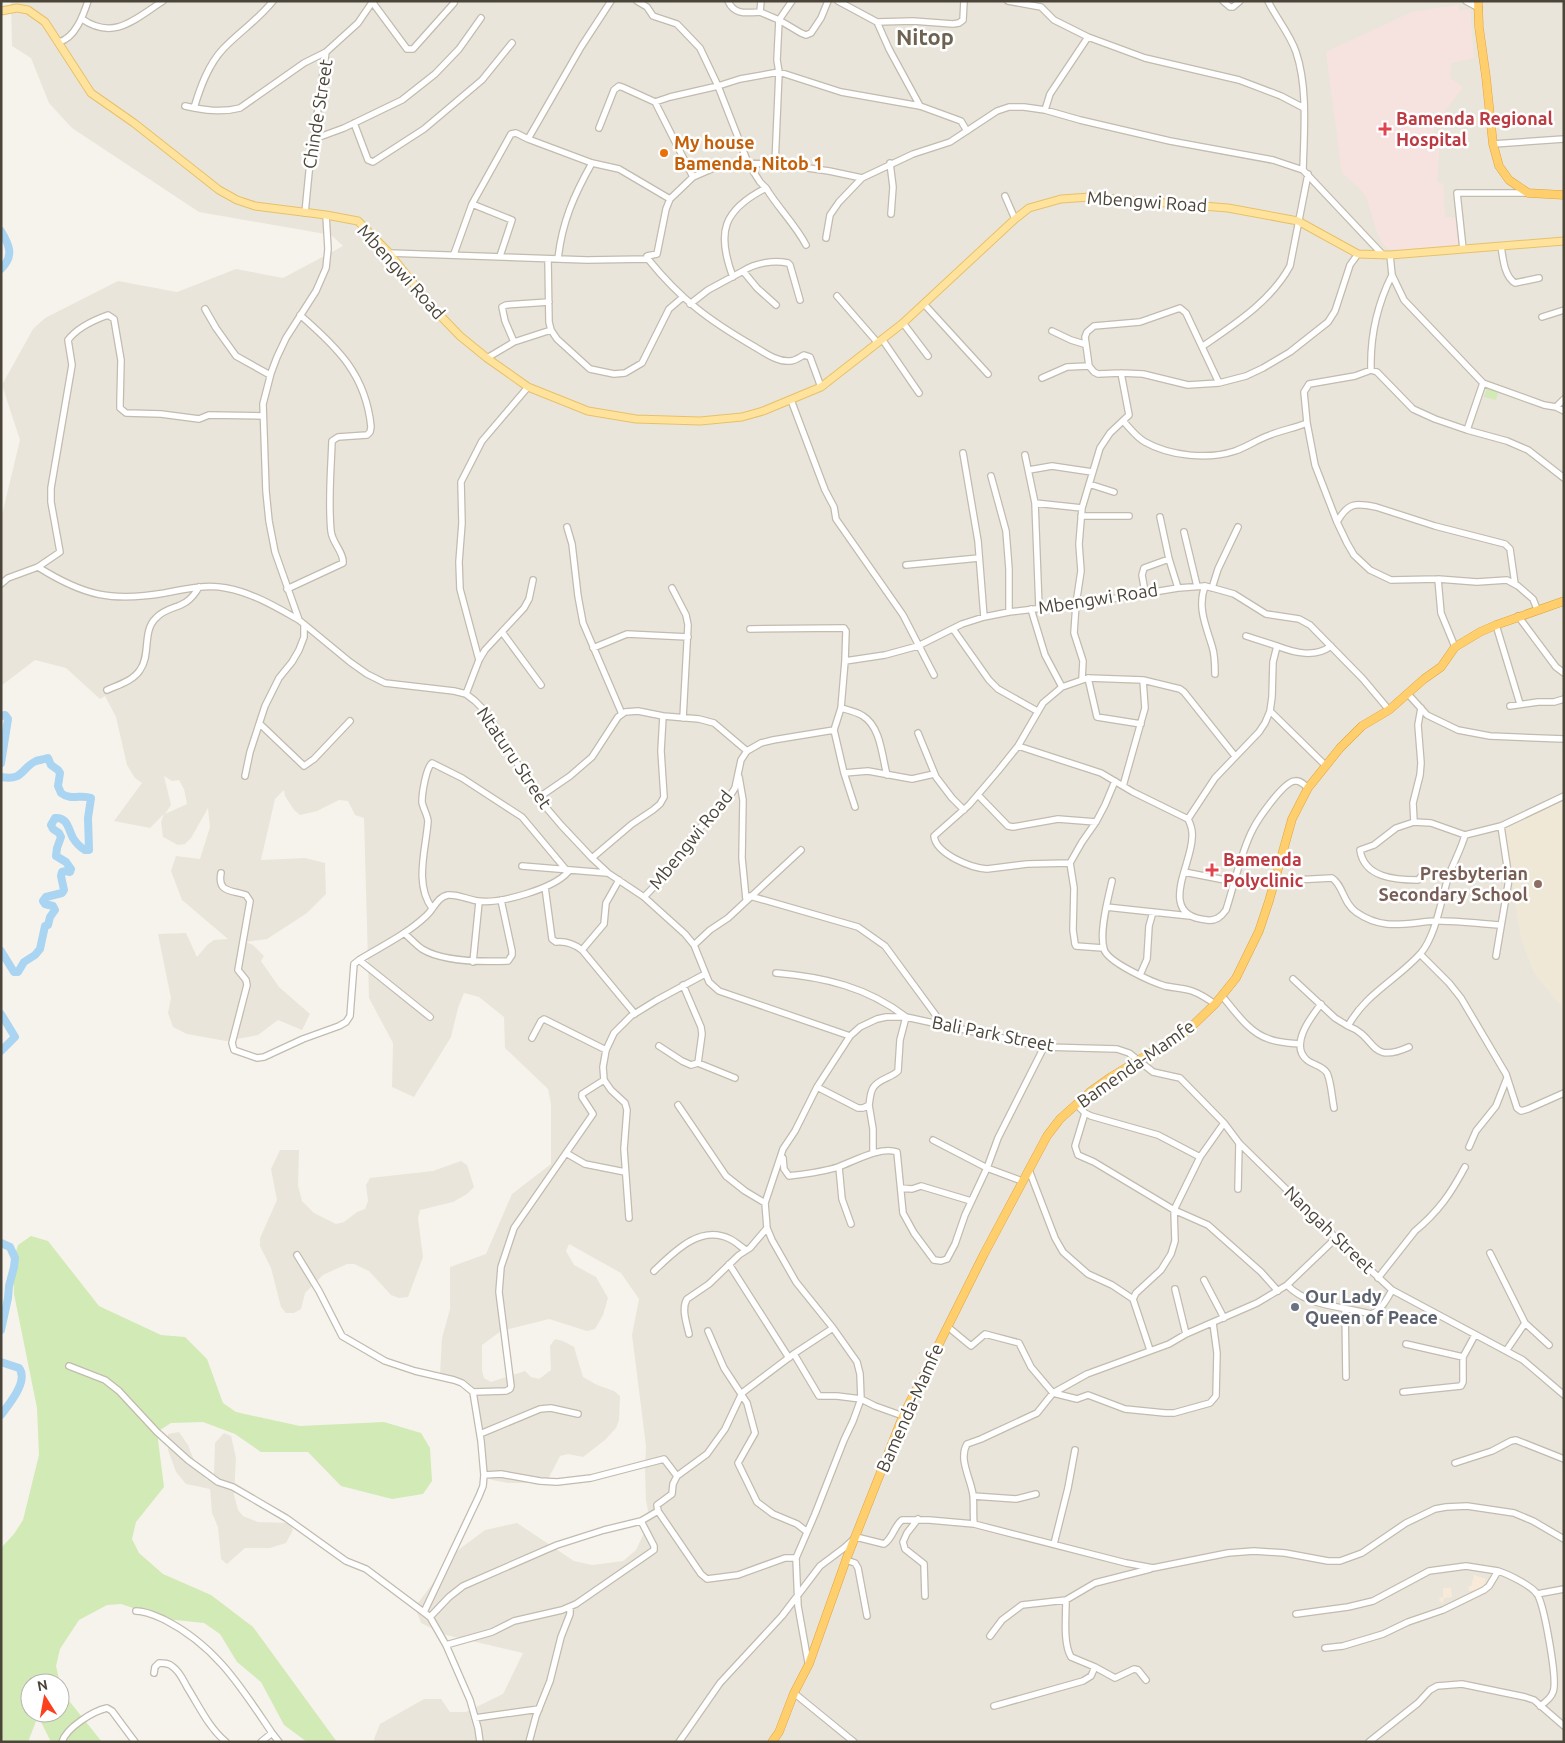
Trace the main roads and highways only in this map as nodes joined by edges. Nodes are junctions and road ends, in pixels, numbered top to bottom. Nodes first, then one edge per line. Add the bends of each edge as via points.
1 (1478, 5) edge
2 (1, 11) edge
3 (1564, 196) edge
4 (1564, 241) edge
5 (1564, 601) edge
6 (772, 1742) edge

1 - 3 highway via 1493,144 1499,166 1503,174 1528,193
2 - 4 main road, Mbengwi Road via 28,10 46,22 91,93 219,190 255,206 358,221 460,336 528,387 588,411 636,418 700,421 742,417 763,412 821,387 903,323 1015,219 1030,208 1061,200 1090,197 1228,208 1298,221 1358,254 1387,255
5 - 6 highway, Bamenda-Mamfe via 1496,625 1455,647 1441,667 1389,710 1362,726 1325,765 1292,818 1259,931 1236,978 1188,1030 1112,1077 1076,1104 1047,1136 903,1416 809,1664

